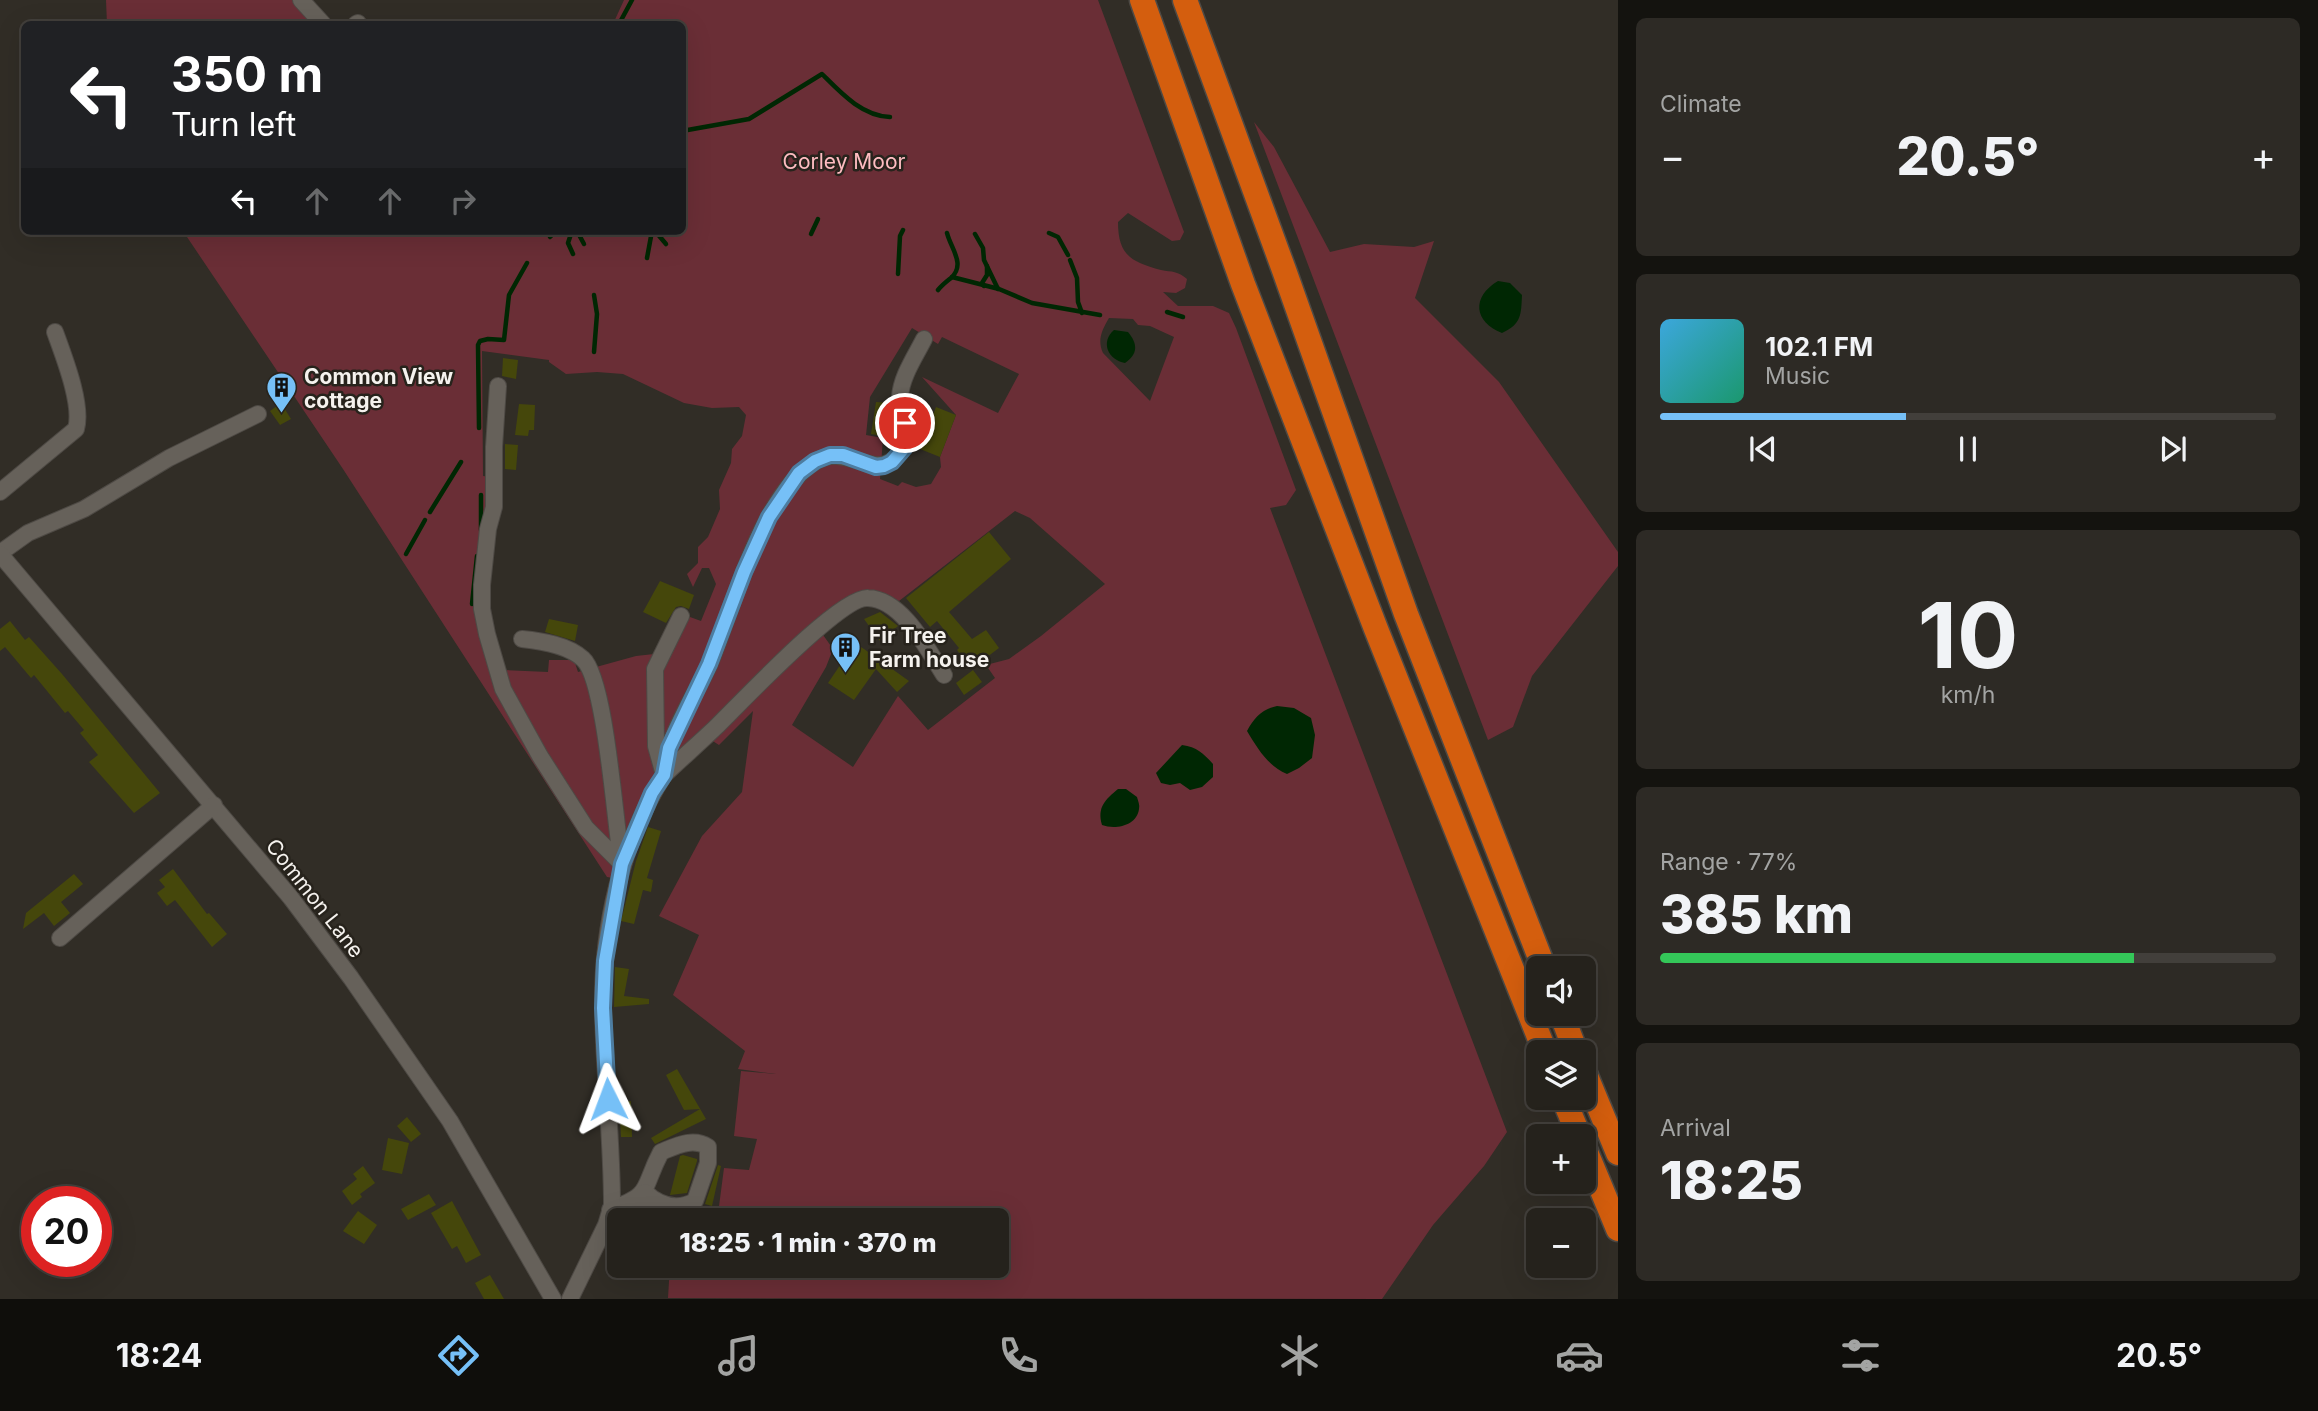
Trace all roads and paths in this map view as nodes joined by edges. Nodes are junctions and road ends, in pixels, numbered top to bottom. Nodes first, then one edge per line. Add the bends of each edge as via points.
1 (301, 0) edge
2 (1142, 0) edge
3 (1185, 0) edge
4 (320, 21) edge
5 (55, 332) dead end
6 (924, 339) dead end
7 (498, 386) dead end
8 (258, 414) dead end
9 (0, 492) edge
10 (0, 553) edge
11 (681, 616) dead end
12 (522, 639) dead end
13 (944, 675) dead end
14 (664, 775) junction
15 (214, 805) junction
16 (622, 864) junction
17 (60, 938) dead end
18 (1539, 956) edge
19 (1540, 1040) edge
20 (1596, 1100) edge
21 (1618, 1153) edge
22 (1596, 1176) edge
23 (645, 1192) junction
24 (610, 1208) edge
25 (615, 1208) edge
26 (645, 1208) edge
27 (607, 1221) edge
28 (1618, 1229) edge
29 (553, 1299) edge
30 (570, 1299) edge

1 - 4 street
2 - 19 highway via 1272,360
3 - 18 highway via 1406,614
5 - 9 street via 79,418 76,429
6 - 14 street via 900,397 907,435 902,452 892,462 876,467 843,455 815,461 794,479 769,517 669,748
7 - 16 street via 494,507 482,585 487,634 503,689 540,756 586,828
8 - 10 street via 169,458 84,509 28,533
10 - 15 street, Common Lane
11 - 14 street via 655,669 656,746
12 - 16 street via 575,653 590,667 603,725
13 - 14 street via 892,605 866,597 834,615
14 - 16 street
15 - 17 street
15 - 29 street, Common Lane via 351,978 450,1121
16 - 24 street via 605,961 603,1008
20 - 21 highway
22 - 28 highway
23 - 23 street via 661,1152 683,1143 701,1142 708,1147 708,1163 695,1201 673,1206 657,1202
23 - 25 street
23 - 26 street
27 - 30 street

